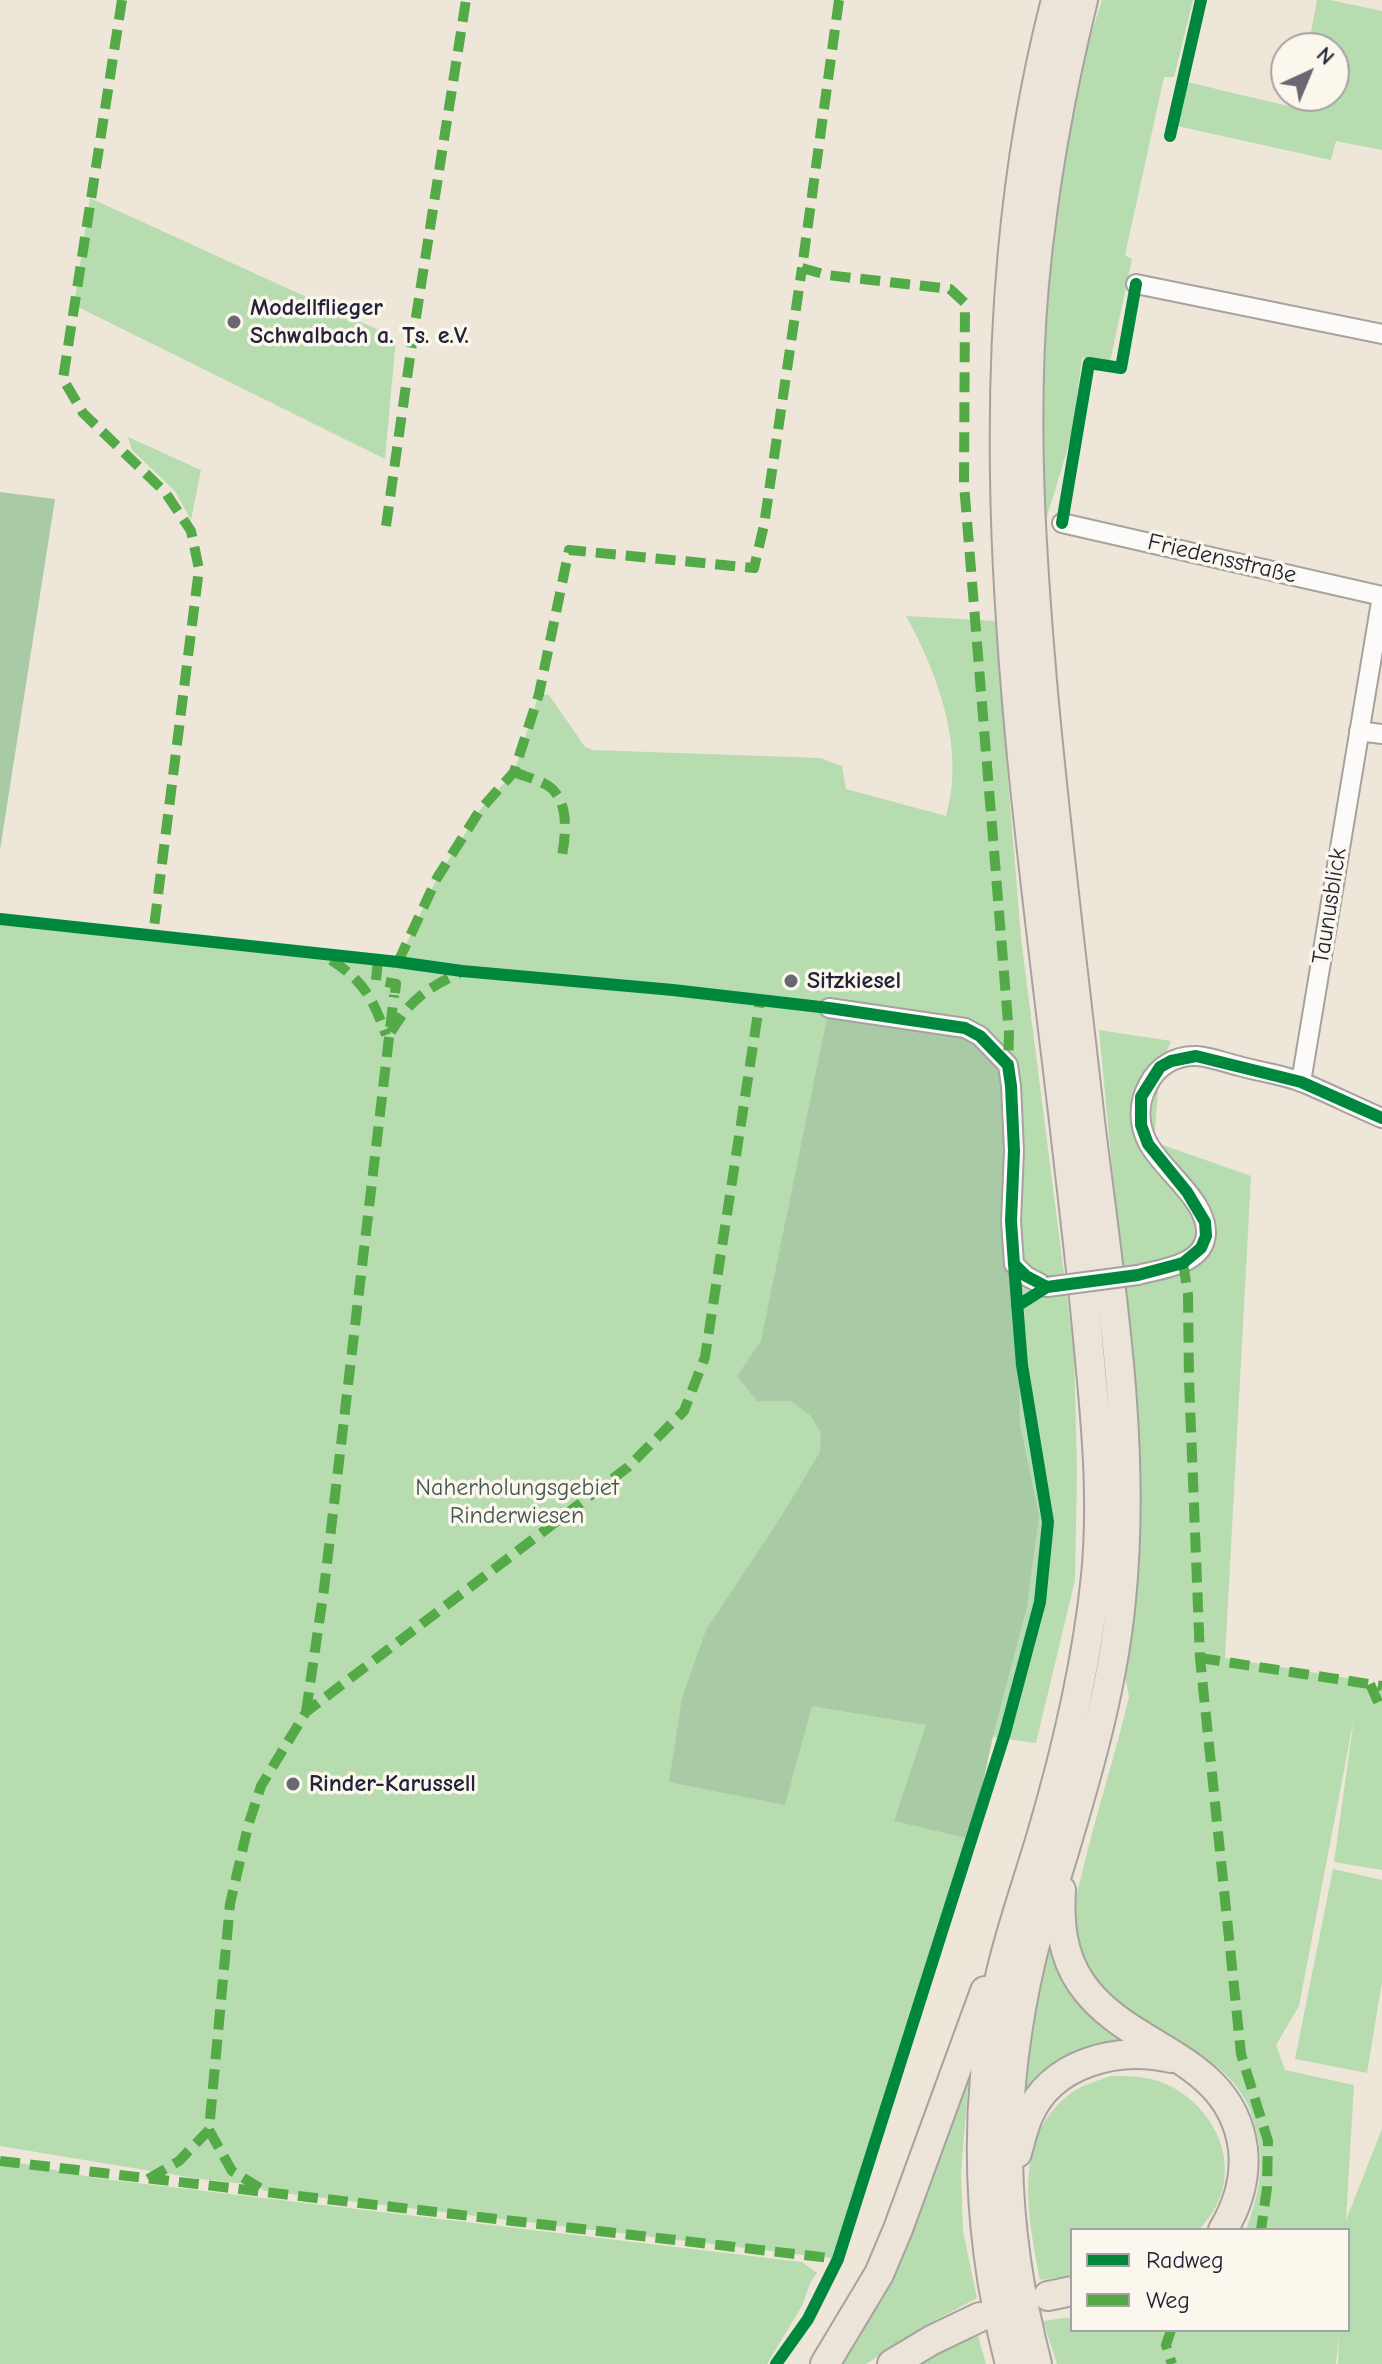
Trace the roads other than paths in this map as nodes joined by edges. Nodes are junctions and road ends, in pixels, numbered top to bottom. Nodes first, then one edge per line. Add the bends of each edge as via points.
1 (1056, 0) edge
2 (1083, 0) edge
3 (1136, 284) dead end
4 (1382, 334) edge
5 (1062, 523) dead end
6 (1382, 596) edge
7 (1359, 731) junction
8 (1382, 734) edge
9 (829, 1008) dead end
10 (1301, 1082) junction
11 (1382, 1118) edge
12 (1064, 1851) junction
13 (1016, 1917) junction
14 (1184, 2061) junction
15 (1007, 2187) junction
16 (1224, 2228) edge
17 (980, 2317) dead end
18 (825, 2364) edge
19 (892, 2364) edge
20 (1010, 2364) edge
21 (1037, 2364) edge

1 - 13 highway via 1012,235 1003,475 1014,654 1087,1327 1099,1518 1083,1675
2 - 12 highway via 1051,147 1039,236 1029,472 1052,788 1123,1406 1126,1516 1122,1598 1108,1685
3 - 4 street
5 - 6 street, Friedensstraße
6 - 7 street, Taunusblick
7 - 8 street
7 - 10 street, Taunusblick
9 - 10 street, bridge via 958,1025 980,1036 1008,1065 1014,1264 1047,1287 1138,1275 1183,1263 1201,1248 1205,1222 1148,1144 1141,1125 1141,1097 1160,1067 1196,1056
10 - 11 street
12 - 14 highway via 1060,1910 1068,1960 1099,2005
12 - 15 highway via 1032,1955 1015,2042
13 - 18 highway via 894,2240
13 - 20 highway via 996,1994 981,2140 986,2240
14 - 15 highway via 1136,2053 1111,2055 1058,2079 1028,2116
14 - 16 highway via 1227,2103 1242,2146 1241,2191
15 - 21 highway via 1019,2289
17 - 19 highway

